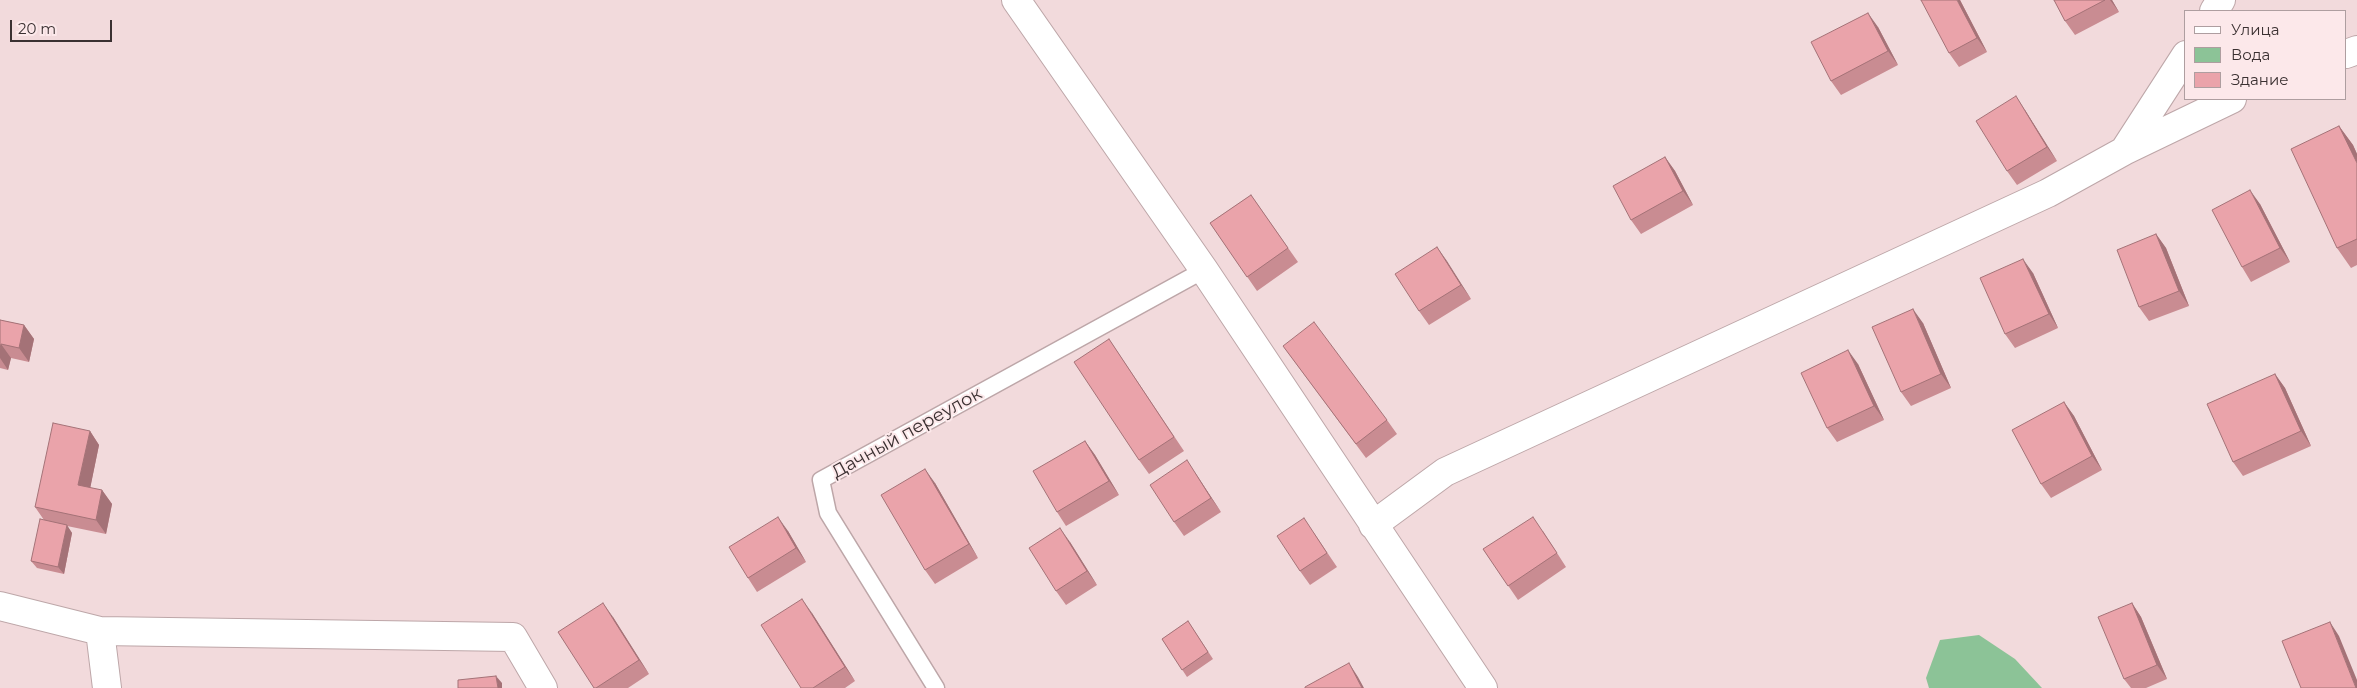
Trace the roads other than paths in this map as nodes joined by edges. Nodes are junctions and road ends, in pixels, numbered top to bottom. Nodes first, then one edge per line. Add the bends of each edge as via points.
1 (1016, 0) edge
2 (2184, 58) edge
3 (2230, 100) edge
4 (2124, 150) junction
5 (1204, 270) junction
6 (1373, 525) junction
7 (0, 606) edge
8 (100, 631) junction
9 (107, 688) edge
10 (543, 688) edge
11 (936, 688) edge
12 (1482, 688) edge

1 - 5 street
2 - 4 street
3 - 4 street
4 - 6 street via 2048,193 1445,472
5 - 6 street
5 - 11 lane, Дачный переулок via 821,480 828,513
6 - 12 street
7 - 8 street
8 - 9 street
8 - 10 street via 513,637

